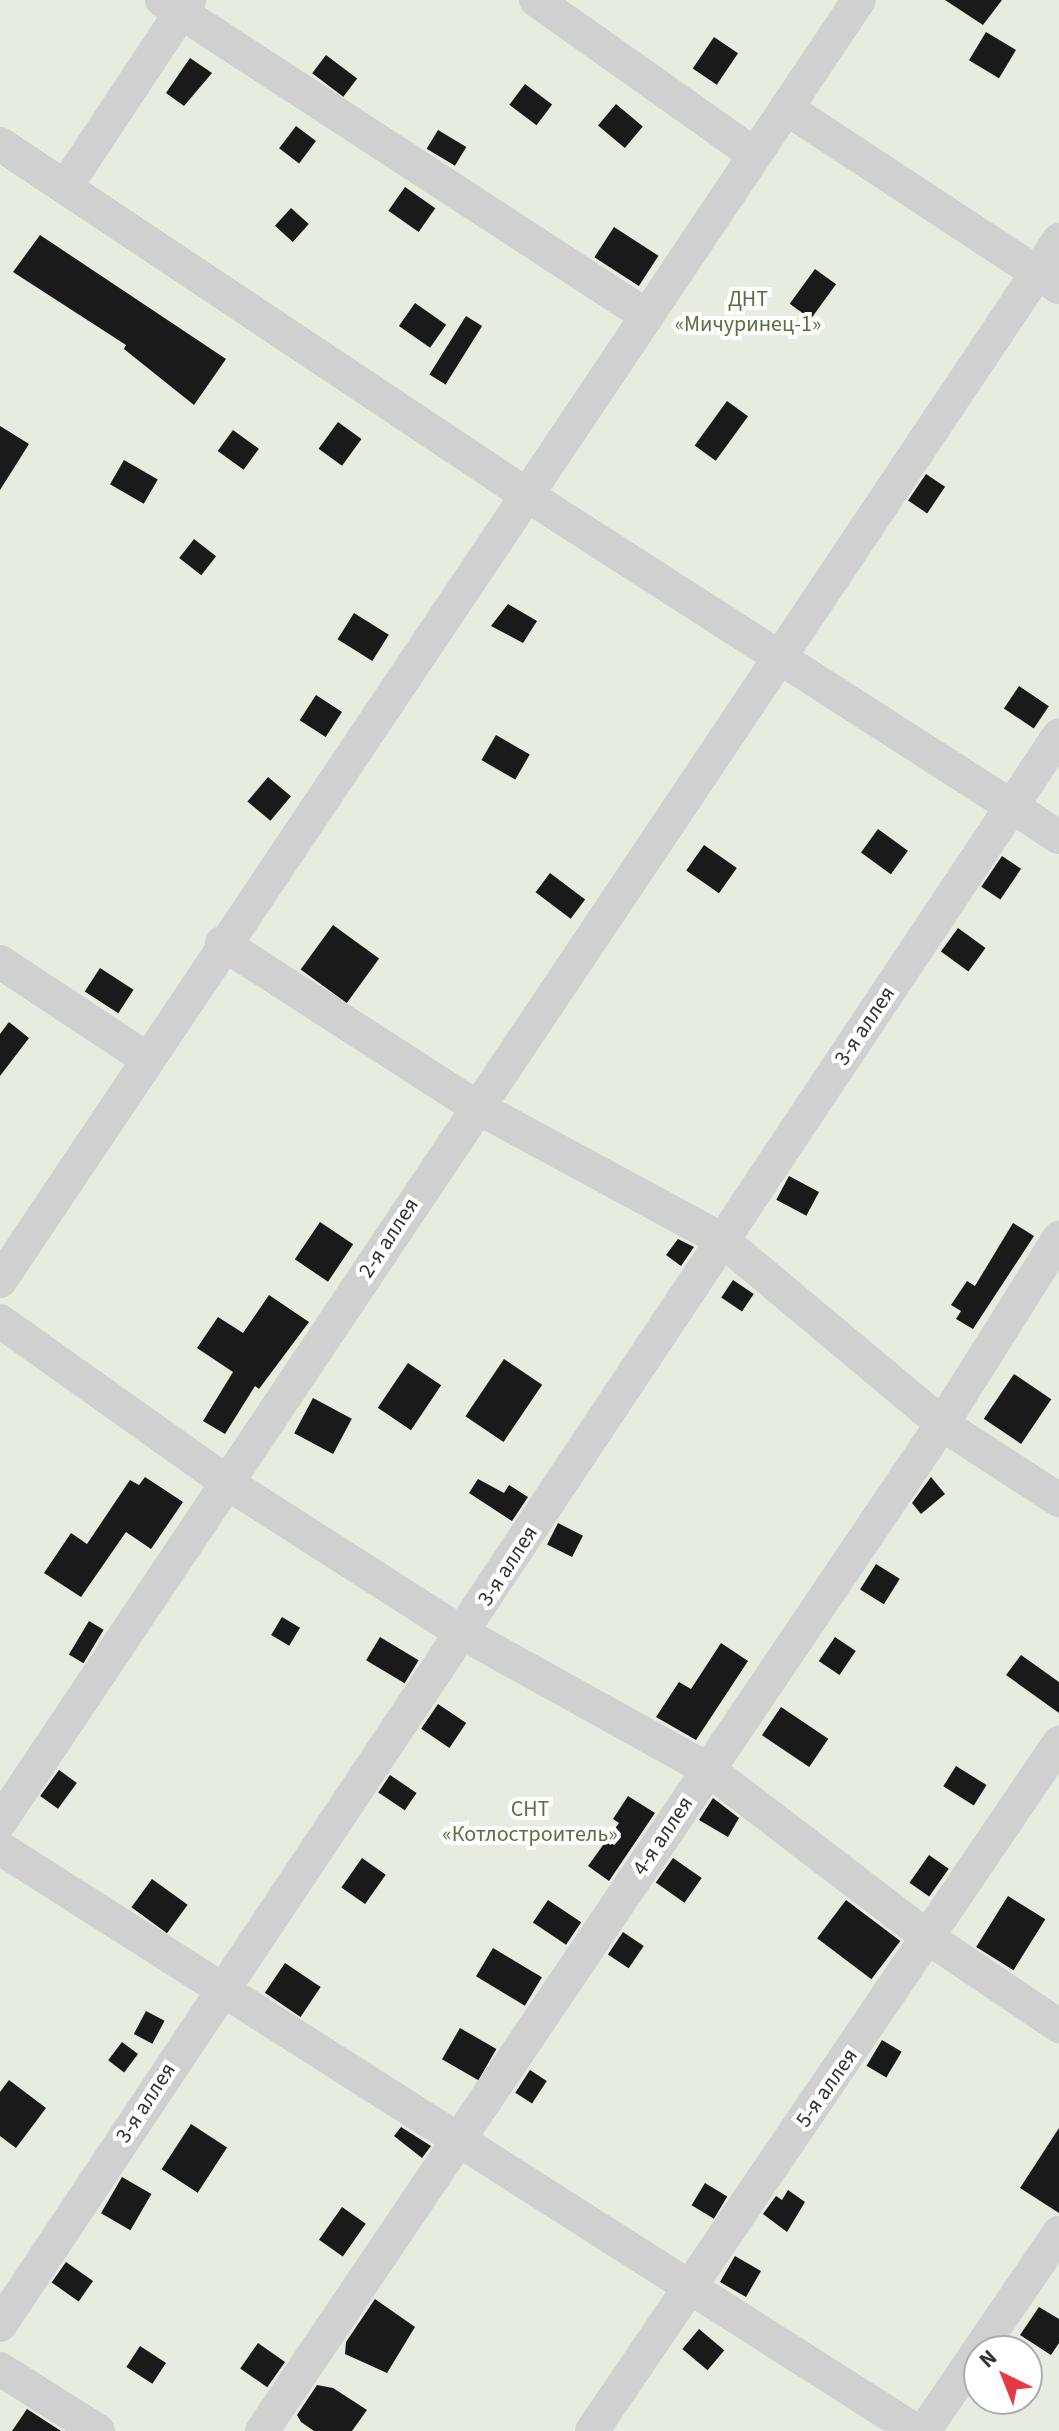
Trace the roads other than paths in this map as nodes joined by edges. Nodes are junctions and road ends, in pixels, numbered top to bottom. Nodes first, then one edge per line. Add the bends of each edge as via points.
1 (536, 0) edge
2 (859, 0) edge
3 (177, 4) edge
4 (786, 108) junction
5 (0, 144) edge
6 (755, 155) junction
7 (66, 186) junction
8 (1059, 240) edge
9 (1048, 280) edge
10 (647, 316) junction
11 (530, 497) junction
12 (782, 656) junction
13 (1059, 735) edge
14 (1014, 806) junction
15 (1059, 837) edge
16 (222, 943) junction
17 (6, 978) edge
18 (147, 1059) junction
19 (475, 1106) junction
20 (1059, 1238) edge
21 (721, 1239) junction
22 (0, 1281) edge
23 (0, 1321) edge
24 (942, 1424) junction
25 (229, 1484) junction
26 (1059, 1500) edge
27 (464, 1634) junction
28 (1059, 1743) edge
29 (709, 1770) junction
30 (0, 1822) edge
31 (0, 1848) edge
32 (930, 1939) junction
33 (222, 1986) junction
34 (1059, 2026) edge
35 (459, 2137) junction
36 (1059, 2233) edge
37 (686, 2289) junction
38 (0, 2325) edge
39 (0, 2369) edge
40 (98, 2431) edge
41 (262, 2431) edge
42 (592, 2431) edge
43 (916, 2431) edge
44 (924, 2431) edge

1 - 6 street
2 - 4 street
3 - 7 street
3 - 10 street
4 - 6 street
4 - 9 street
5 - 7 street
6 - 10 street
7 - 11 street
8 - 9 street, 2-я аллея
9 - 12 street, 2-я аллея
10 - 11 street
11 - 12 street
11 - 16 street
12 - 14 street
12 - 19 street, 2-я аллея
13 - 14 street, 3-я аллея
14 - 15 street
14 - 21 street, 3-я аллея
16 - 18 street
16 - 19 street
17 - 18 street
18 - 22 street
19 - 21 street
19 - 25 street, 2-я аллея
20 - 24 street, 4-я аллея
21 - 24 street
21 - 27 street, 3-я аллея
23 - 25 street
24 - 26 street
24 - 29 street, 4-я аллея
25 - 27 street
25 - 30 street, 2-я аллея
27 - 29 street
27 - 33 street, 3-я аллея
28 - 32 street, 5-я аллея
29 - 32 street
29 - 35 street, 4-я аллея
31 - 33 street
32 - 34 street
32 - 37 street, 5-я аллея
33 - 35 street
33 - 38 street, 3-я аллея
35 - 37 street
35 - 41 street, 4-я аллея
36 - 44 street
37 - 42 street, 5-я аллея
37 - 43 street
39 - 40 street

